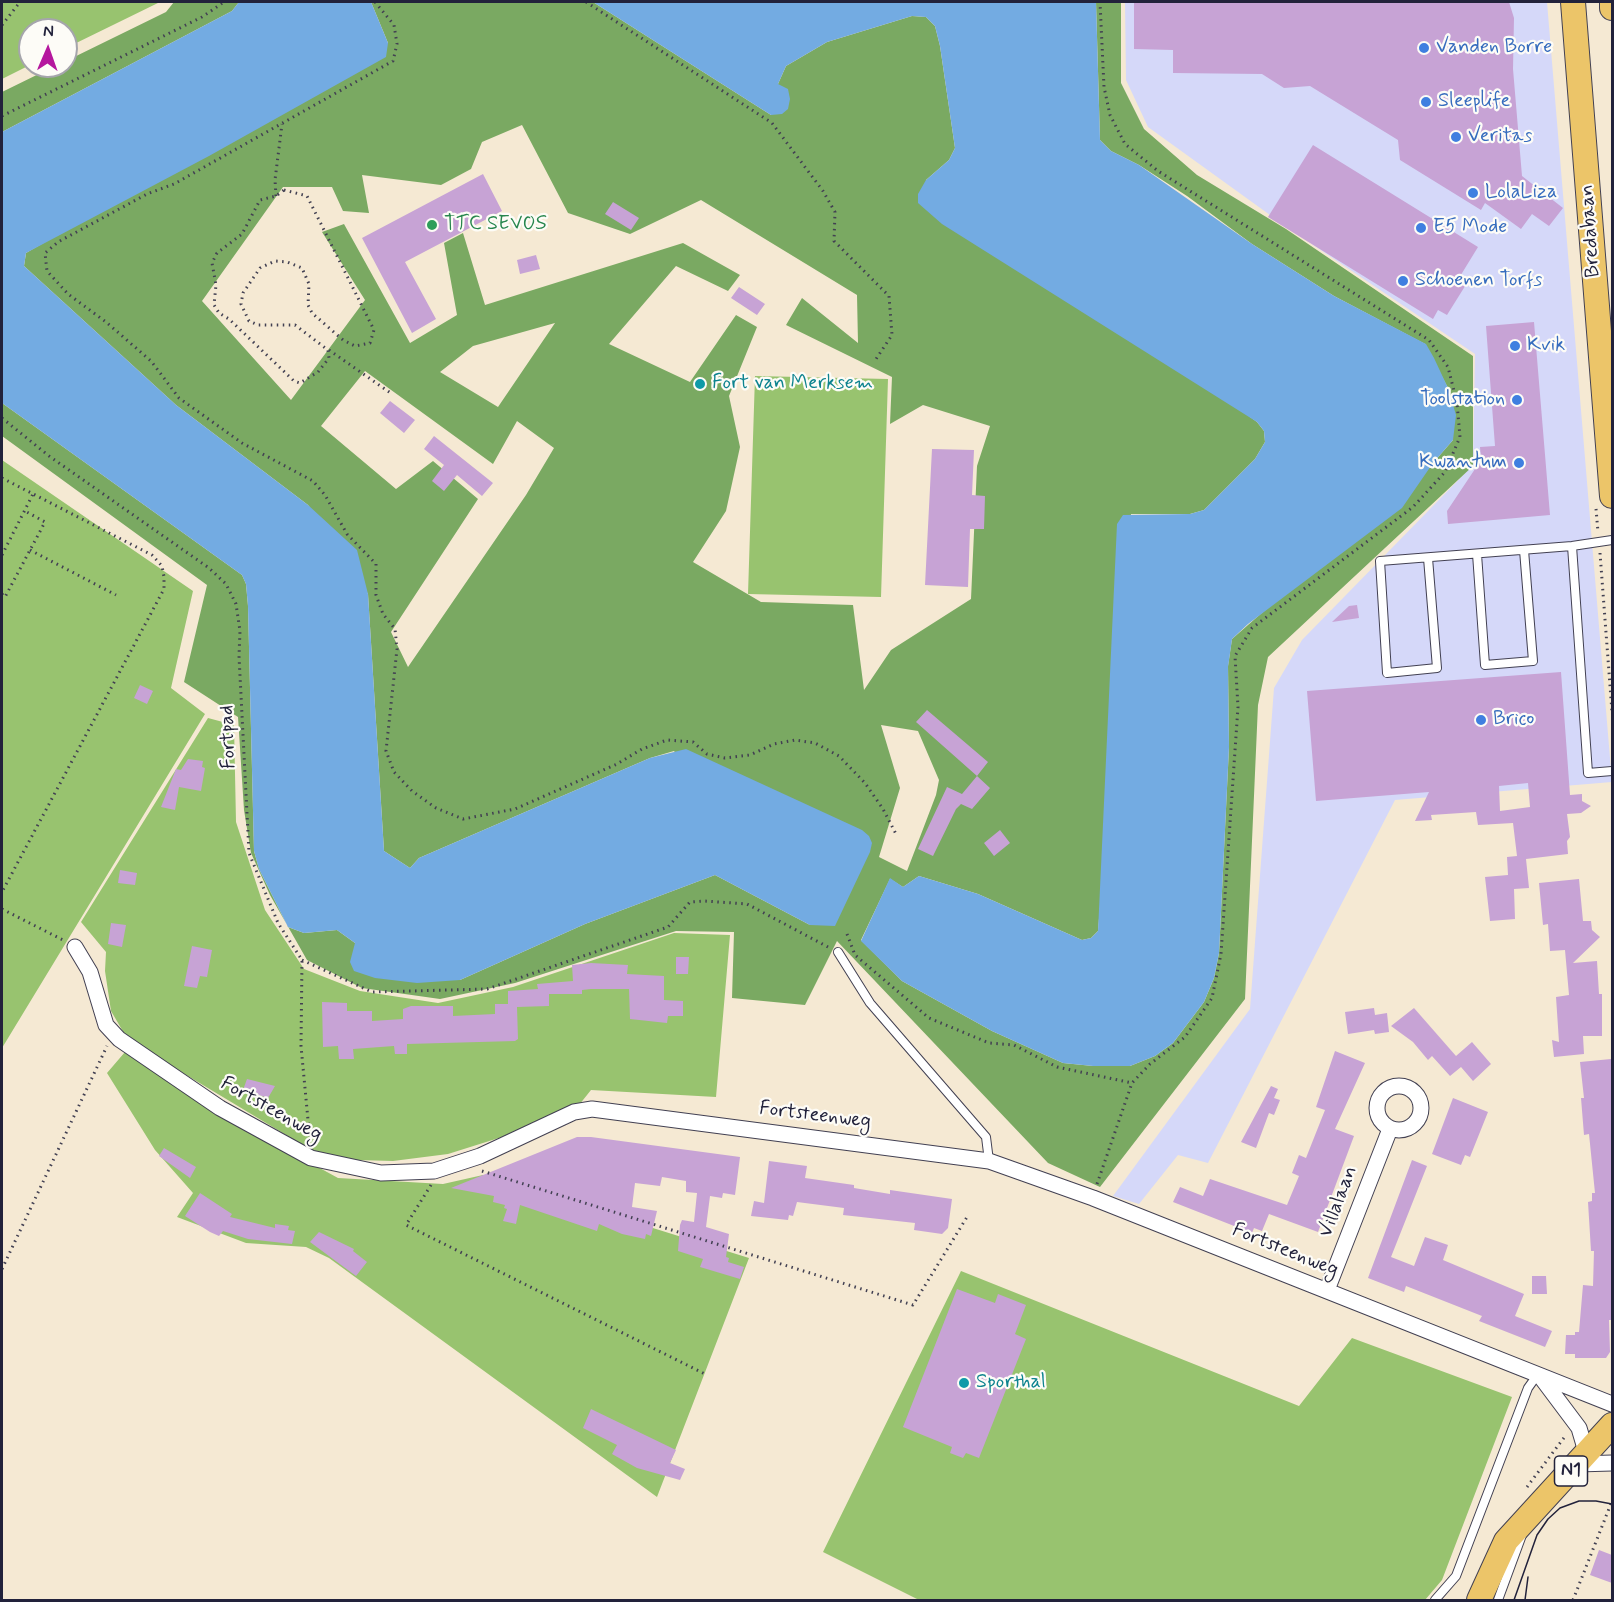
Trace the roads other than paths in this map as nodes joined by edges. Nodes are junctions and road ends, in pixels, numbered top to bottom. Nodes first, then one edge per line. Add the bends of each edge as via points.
1 (1573, 2) edge
2 (1612, 2) edge
3 (1612, 8) edge
4 (1612, 496) edge
5 (1612, 540) edge
6 (1572, 546) junction
7 (1524, 550) junction
8 (1477, 554) junction
9 (1428, 558) junction
10 (1612, 771) edge
11 (75, 947) road end
12 (838, 952) road end
13 (1390, 1129) dead end
14 (989, 1161) junction
15 (1326, 1290) junction
16 (1538, 1373) junction
17 (1612, 1404) edge
18 (1612, 1425) edge
19 (1582, 1460) junction
20 (1612, 1463) edge
21 (1528, 1517) junction
22 (1435, 1600) edge
23 (1479, 1600) edge
24 (1498, 1600) edge

1 - 4 main road, Bredabaan
2 - 3 main road
5 - 6 lane
6 - 7 lane
6 - 10 lane via 1588,773
7 - 8 lane
7 - 8 lane via 1533,661 1485,665
8 - 9 lane
9 - 9 lane via 1437,668 1387,673 1380,561
11 - 14 street, Fortsteenweg via 90,972 106,1025 119,1039 219,1108 311,1158 340,1166 381,1173 442,1168 592,1108
12 - 14 lane via 870,1003 986,1137
13 - 15 street, Villalaan
14 - 15 street, Fortsteenweg
15 - 16 street, Fortsteenweg
16 - 17 street, Fortsteenweg
16 - 19 street via 1579,1428
16 - 22 lane via 1528,1388 1456,1576
18 - 19 main road, N1
19 - 20 street
19 - 21 main road, N1
21 - 23 main road, N1 via 1501,1548
21 - 24 lane

